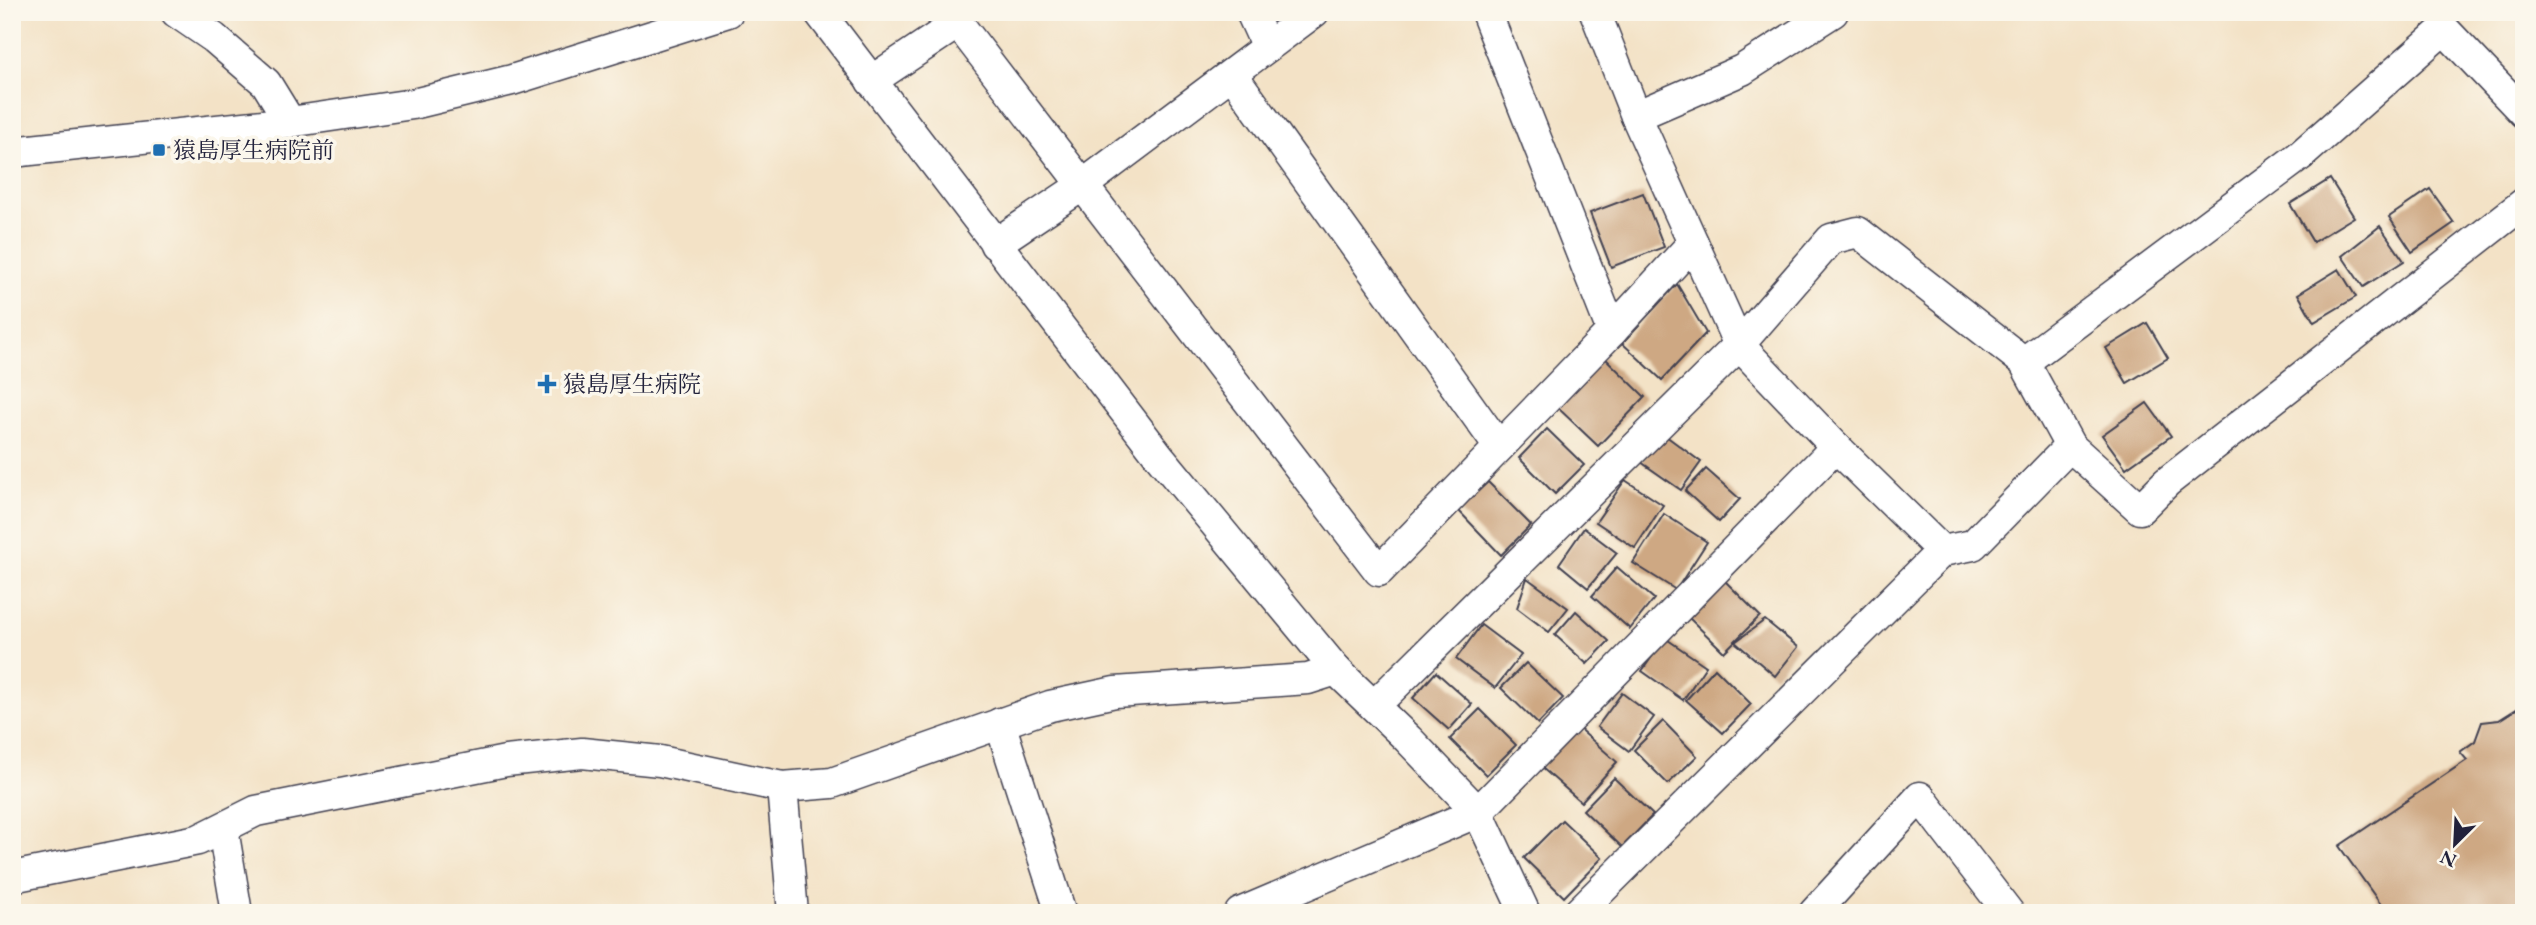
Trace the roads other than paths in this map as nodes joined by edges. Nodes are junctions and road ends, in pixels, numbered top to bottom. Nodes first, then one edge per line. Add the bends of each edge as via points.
1 (176, 12) edge
2 (728, 12) edge
3 (818, 12) edge
4 (1251, 12) edge
5 (1314, 12) edge
6 (1486, 12) edge
7 (1595, 12) edge
8 (1833, 12) edge
9 (1267, 47) junction
10 (1232, 74) junction
11 (871, 81) junction
12 (2513, 85) edge
13 (2524, 113) edge
14 (1636, 116) junction
15 (290, 122) junction
16 (12, 152) edge
17 (1083, 184) junction
18 (2524, 203) edge
19 (1693, 243) junction
20 (995, 244) junction
21 (1612, 331) junction
22 (1739, 345) junction
23 (2024, 362) junction
24 (2070, 446) junction
25 (1499, 447) junction
26 (1836, 447) junction
27 (1942, 551) junction
28 (1336, 670) junction
29 (1374, 706) junction
30 (1000, 723) junction
31 (782, 787) junction
32 (1478, 812) junction
33 (223, 829) junction
34 (12, 877) edge
35 (237, 913) edge
36 (793, 913) edge
37 (1060, 913) edge
38 (1240, 913) edge
39 (1525, 913) edge
40 (1578, 913) edge
41 (1814, 913) edge
42 (2009, 913) edge

1 - 15 street via 266,83
2 - 15 street via 512,79 414,104
3 - 11 street
4 - 9 street
5 - 9 street
6 - 21 street
7 - 14 street
8 - 14 street via 1742,70
9 - 10 street
10 - 17 street
10 - 25 street
11 - 17 street via 958,23
11 - 20 street
12 - 13 street
12 - 23 street via 2444,29 2301,155
14 - 19 street
15 - 16 street
17 - 20 street
17 - 25 street via 1379,571
18 - 24 street via 2189,465 2140,509
19 - 21 street
19 - 22 street
20 - 28 street via 1158,456
21 - 25 street
22 - 23 street via 1831,239 1858,232
22 - 26 street
22 - 29 street
23 - 24 street
24 - 27 street via 1973,545
26 - 27 street
26 - 32 street
27 - 40 street
28 - 29 street
28 - 30 street via 1308,680 1115,692
29 - 32 street
30 - 31 street via 832,783
30 - 37 street
31 - 33 street via 660,761 582,753 506,761 256,811
31 - 36 street
32 - 38 street
32 - 39 street
33 - 34 street via 198,840
33 - 35 street
41 - 42 street via 1920,797

